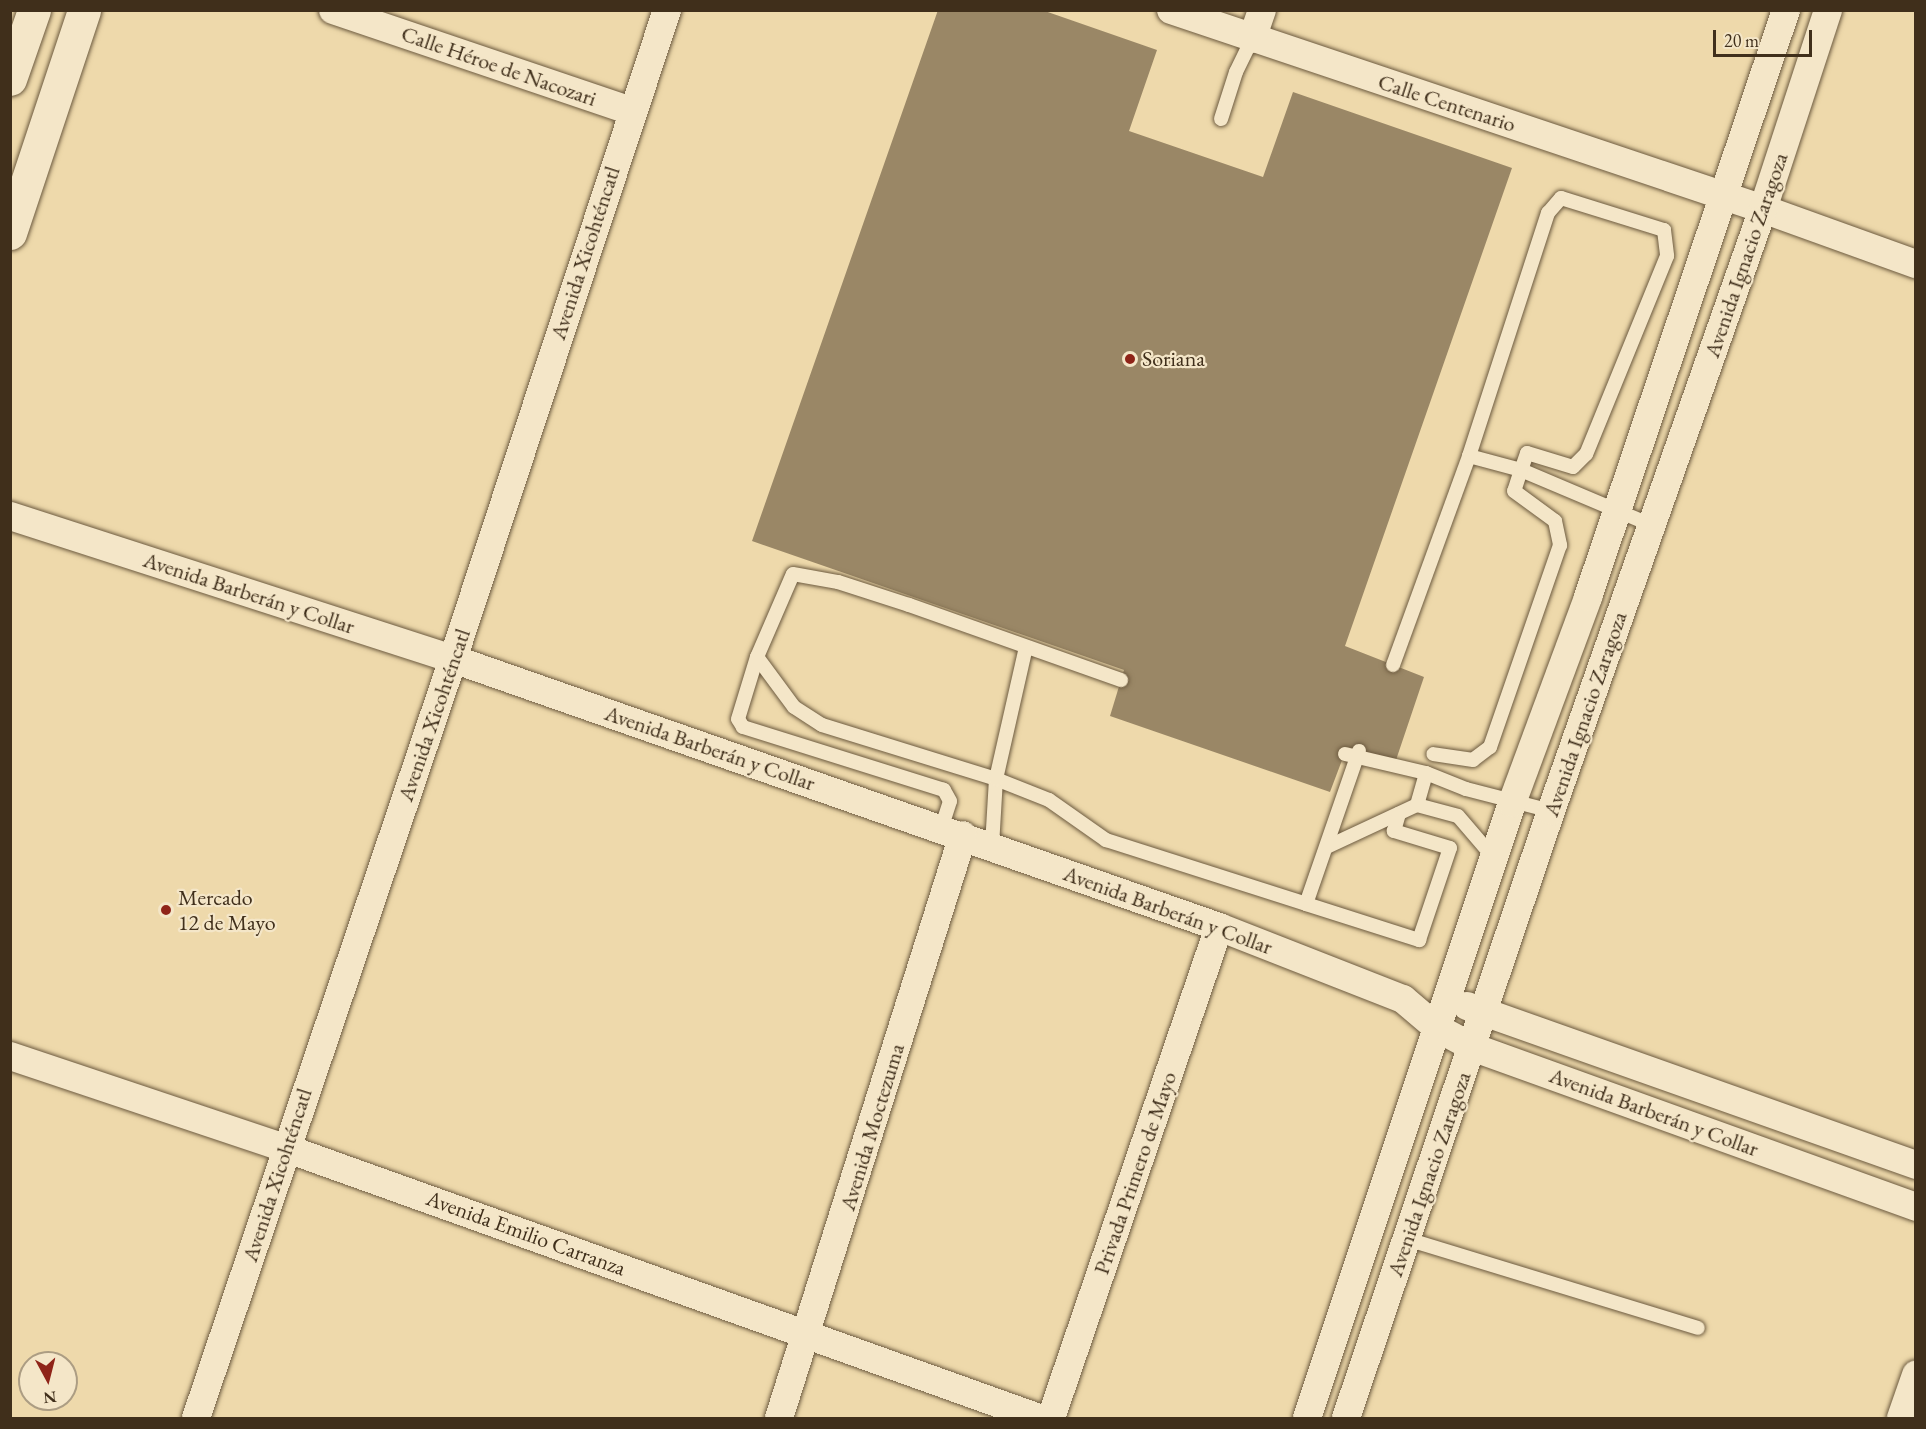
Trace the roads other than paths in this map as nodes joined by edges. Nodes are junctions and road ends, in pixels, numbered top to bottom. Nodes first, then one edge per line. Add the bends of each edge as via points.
1 (34, 10) edge
2 (84, 10) edge
3 (333, 10) edge
4 (667, 10) edge
5 (1171, 10) edge
6 (1263, 10) edge
7 (1786, 10) edge
8 (1828, 10) edge
9 (1252, 39) junction
10 (10, 79) edge
11 (631, 111) junction
12 (1221, 119) dead end
13 (1723, 196) junction
14 (1763, 209) junction
15 (10, 232) edge
16 (1916, 264) edge
17 (1468, 456) junction
18 (1521, 470) junction
19 (1617, 509) junction
20 (10, 516) edge
21 (1651, 525) junction
22 (1026, 647) junction
23 (757, 657) junction
24 (453, 659) junction
25 (1393, 665) dead end
26 (1121, 680) dead end
27 (1432, 754) dead end
28 (1426, 773) junction
29 (996, 778) junction
30 (1512, 803) junction
31 (1417, 805) junction
32 (1551, 811) junction
33 (1399, 814) junction
34 (952, 832) junction
35 (992, 846) junction
36 (1329, 846) junction
37 (1494, 858) junction
38 (1306, 904) junction
39 (1219, 927) junction
40 (1448, 998) junction
41 (1403, 999) junction
42 (1483, 1013) junction
43 (1437, 1028) junction
44 (1472, 1047) junction
45 (10, 1056) edge
46 (1747, 1106) junction
47 (1735, 1142) junction
48 (285, 1148) junction
49 (1916, 1165) edge
50 (1916, 1207) edge
51 (1407, 1239) junction
52 (1357, 1271) junction
53 (1393, 1282) junction
54 (1698, 1328) dead end
55 (807, 1333) junction
56 (1916, 1375) edge
57 (196, 1419) edge
58 (779, 1419) edge
59 (1039, 1419) edge
60 (1051, 1419) edge
61 (1307, 1419) edge
62 (1346, 1419) edge
63 (1901, 1419) edge

1 - 10 main road
2 - 15 main road
3 - 11 street, Calle Héroe de Nacozari
4 - 11 street, Avenida Xicohténcatl
5 - 9 street, Calle Centenario
6 - 9 street
7 - 13 street, Avenida Ignacio Zaragoza
8 - 14 street, Avenida Ignacio Zaragoza
9 - 12 lane
9 - 13 street, Calle Centenario
11 - 24 street, Avenida Xicohténcatl
13 - 14 street, Calle Centenario
13 - 19 street, Avenida Ignacio Zaragoza
14 - 16 street, Calle Centenario
14 - 21 street, Avenida Ignacio Zaragoza
17 - 18 lane
17 - 18 lane via 1548,213 1554,206 1561,198 1664,230 1667,256 1586,454 1572,467 1527,453
17 - 25 lane
18 - 19 lane
18 - 27 lane via 1514,491 1555,521 1560,544 1490,747 1473,760
19 - 21 lane
19 - 30 street, Avenida Ignacio Zaragoza
20 - 24 street, Avenida Barberán y Collar
21 - 32 street, Avenida Ignacio Zaragoza
22 - 23 lane via 899,601 800,573 789,579
22 - 26 lane
22 - 29 lane
23 - 29 lane via 794,707 822,725
23 - 34 lane via 738,710 742,727 944,790 950,801
24 - 34 street, Avenida Barberán y Collar
24 - 48 street, Avenida Xicohténcatl
28 - 30 lane
28 - 31 lane
28 - 36 lane via 1354,754
29 - 35 lane
29 - 38 lane via 1049,800 1106,840
30 - 32 lane
30 - 37 street, Avenida Ignacio Zaragoza
31 - 33 lane
31 - 37 lane via 1458,816
32 - 42 street, Avenida Ignacio Zaragoza
33 - 36 lane
33 - 38 lane via 1394,831 1450,848 1419,940
34 - 35 street, Avenida Barberán y Collar
34 - 55 street, Avenida Moctezuma
35 - 39 street, Avenida Barberán y Collar
36 - 38 lane
37 - 40 street, Avenida Ignacio Zaragoza
39 - 41 street, Avenida Barberán y Collar
39 - 60 street, Privada Primero de Mayo
40 - 41 street, Avenida Barberán y Collar
40 - 42 street, Avenida Barberán y Collar
40 - 43 street, Avenida Ignacio Zaragoza
41 - 43 street, Avenida Barberán y Collar
42 - 44 street, Avenida Ignacio Zaragoza
42 - 46 street, Avenida Barberán y Collar
43 - 44 street, Avenida Barberán y Collar
43 - 52 street, Avenida Ignacio Zaragoza
44 - 47 street, Avenida Barberán y Collar
44 - 51 street, Avenida Ignacio Zaragoza
45 - 48 street, Avenida Emilio Carranza
46 - 47 street
46 - 49 street, Avenida Barberán y Collar
47 - 50 street, Avenida Barberán y Collar
48 - 55 street, Avenida Emilio Carranza
48 - 57 street, Avenida Xicohténcatl
51 - 53 street, Avenida Ignacio Zaragoza
51 - 54 lane
52 - 53 street
52 - 61 street, Avenida Ignacio Zaragoza
53 - 62 street, Avenida Ignacio Zaragoza
55 - 58 street, Avenida Moctezuma
55 - 59 street, Avenida Emilio Carranza
56 - 63 street

